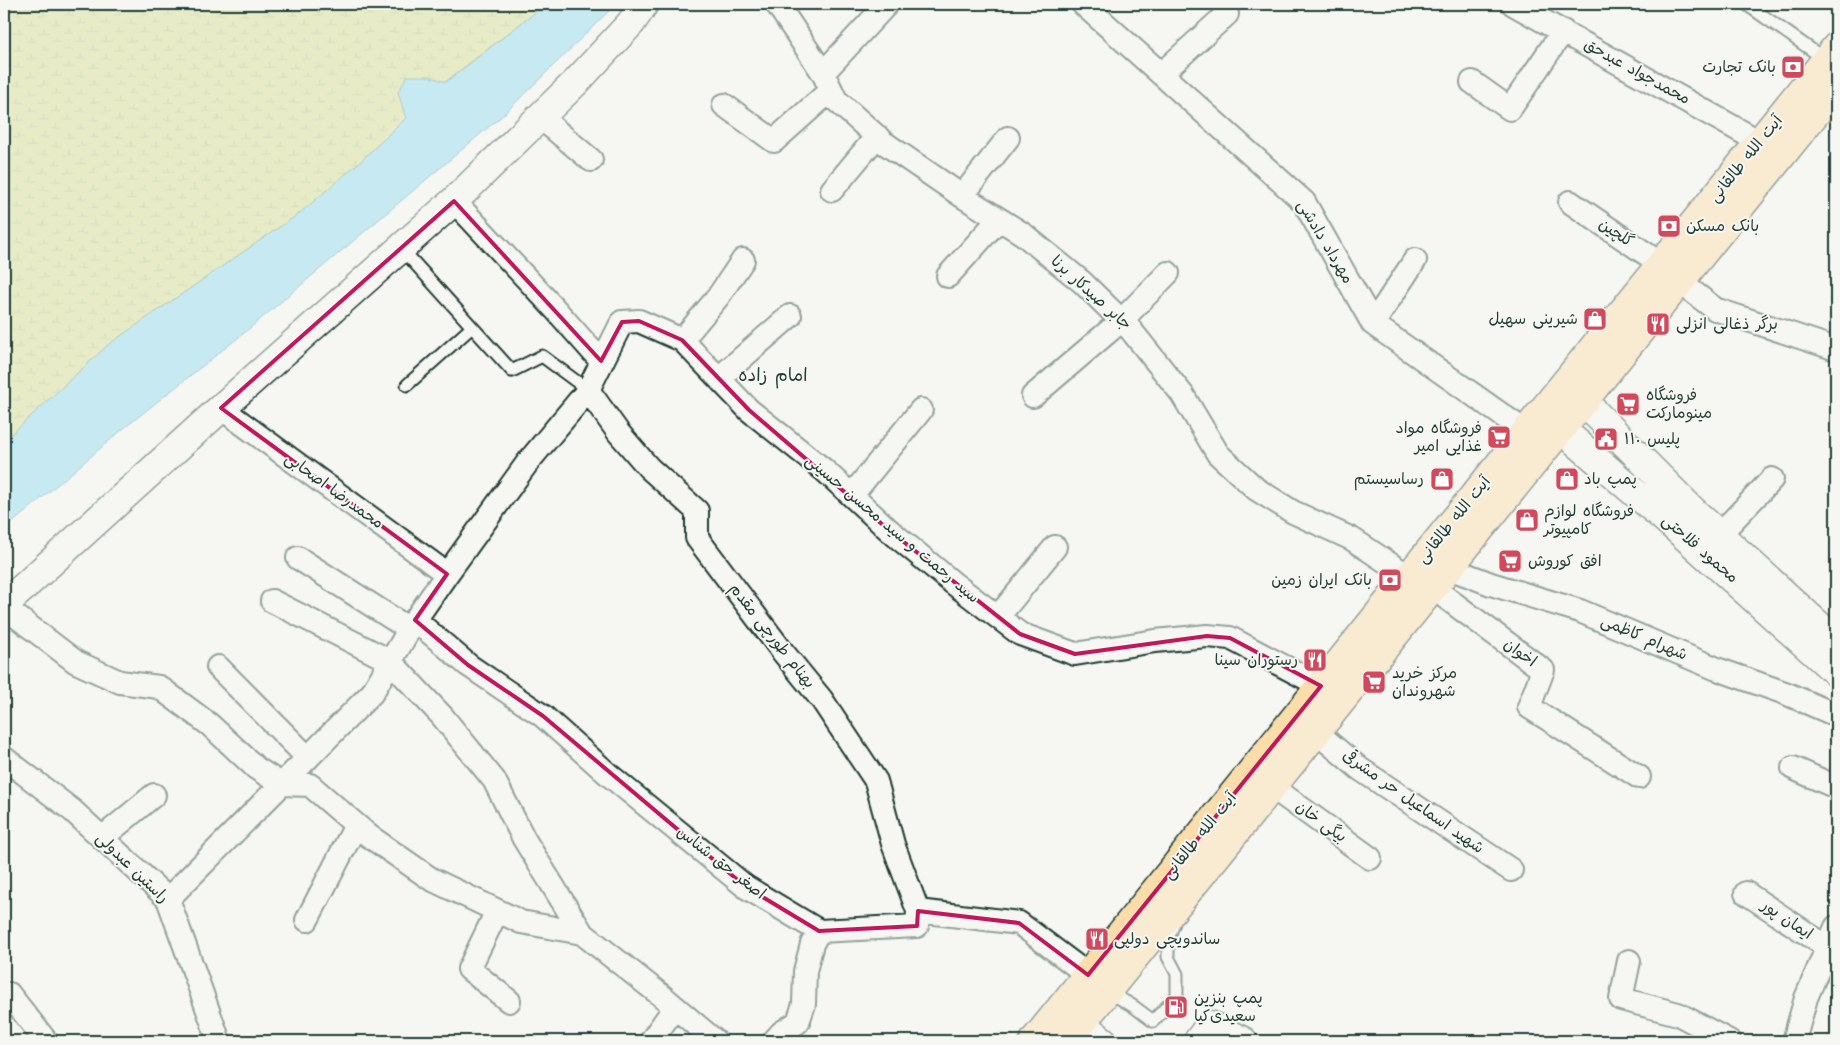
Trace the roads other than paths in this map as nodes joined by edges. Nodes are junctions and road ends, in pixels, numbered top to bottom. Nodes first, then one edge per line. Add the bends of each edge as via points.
1 (644, 4) edge
2 (777, 4) edge
3 (887, 4) edge
4 (1083, 4) edge
5 (1513, 4) edge
6 (1746, 4) edge
7 (1227, 14) dead end
8 (1563, 31) junction
9 (1831, 53) edge
10 (1161, 74) junction
11 (827, 82) junction
12 (1472, 82) dead end
13 (1832, 101) edge
14 (724, 105) dead end
15 (540, 117) junction
16 (877, 136) junction
17 (1008, 138) dead end
18 (1760, 142) junction
19 (591, 160) dead end
20 (832, 190) dead end
21 (962, 196) junction
22 (454, 202) junction
23 (1570, 202) dead end
24 (999, 219) junction
25 (401, 248) junction
26 (743, 260) dead end
27 (1415, 260) dead end
28 (1168, 273) dead end
29 (1671, 273) junction
30 (948, 276) dead end
31 (790, 316) dead end
32 (1122, 320) junction
33 (1372, 324) junction
34 (472, 327) junction
35 (682, 340) junction
36 (1836, 349) edge
37 (601, 361) junction
38 (719, 378) junction
39 (407, 385) dead end
40 (588, 390) junction
41 (1033, 396) dead end
42 (1583, 401) junction
43 (221, 408) junction
44 (920, 410) dead end
45 (1552, 420) junction
46 (1526, 432) junction
47 (1772, 479) dead end
48 (852, 496) junction
49 (1686, 521) junction
50 (1719, 534) junction
51 (1056, 548) dead end
52 (298, 558) dead end
53 (447, 574) junction
54 (1408, 576) junction
55 (1441, 578) junction
56 (272, 601) dead end
57 (4, 606) edge
58 (1780, 606) junction
59 (998, 617) junction
60 (412, 625) junction
61 (1836, 640) edge
62 (390, 661) junction
63 (218, 668) dead end
64 (1836, 672) edge
65 (1321, 686) junction
66 (1836, 715) edge
67 (1316, 732) junction
68 (4, 758) edge
69 (308, 758) junction
70 (1793, 768) dead end
71 (1639, 777) dead end
72 (282, 784) junction
73 (1272, 786) junction
74 (1836, 787) edge
75 (154, 795) dead end
76 (356, 825) junction
77 (102, 838) junction
78 (1370, 858) dead end
79 (1511, 870) dead end
80 (1746, 893) dead end
81 (168, 899) junction
82 (1175, 907) junction
83 (498, 911) junction
84 (918, 911) junction
85 (308, 920) dead end
86 (819, 931) junction
87 (582, 933) junction
88 (1832, 937) edge
89 (1629, 961) dead end
90 (1098, 983) junction
91 (4, 998) edge
92 (509, 1001) dead end
93 (675, 1007) junction
94 (1070, 1024) edge
95 (46, 1041) edge
96 (220, 1041) edge
97 (650, 1041) edge
98 (715, 1041) edge
99 (774, 1041) edge
100 (1034, 1041) edge
101 (1103, 1041) edge
102 (1198, 1041) edge
103 (1243, 1041) edge
104 (1728, 1041) edge
105 (1794, 1041) edge

1 - 15 street via 631,23
2 - 11 street, جابر صیدکار برنا
3 - 11 street
4 - 10 street, مهرداد دادشی
5 - 8 street, محمدجواد عبدحق
6 - 9 lane
7 - 10 street
8 - 12 street via 1510,109
8 - 18 street, محمدجواد عبدحق
9 - 18 main road, آیت الله طالقانی
10 - 33 street, مهرداد دادشی via 1304,202
11 - 14 street via 774,141
11 - 16 street, جابر صیدکار برنا via 836,100
13 - 29 main road, آیت الله طالقانی
15 - 19 street
15 - 22 street
16 - 20 street
16 - 21 street, جابر صیدکار برنا
17 - 21 street
18 - 29 main road, آیت الله طالقانی
21 - 24 street, جابر صیدکار برنا
22 - 25 street
22 - 37 street
23 - 29 street, گلچین
24 - 30 street
24 - 32 street, جابر صیدکار برنا via 1023,234 1082,282
25 - 34 lane
25 - 43 street
26 - 35 street via 718,297
27 - 33 street
28 - 32 street
29 - 36 street, گلچین via 1715,309
29 - 42 main road, آیت الله طالقانی
29 - 45 main road, آیت الله طالقانی
31 - 38 street
32 - 41 street
32 - 54 street, جابر صیدکار برنا via 1182,394 1218,454 1256,490 1293,512 1352,539
33 - 46 street, مهرداد دادشی
34 - 39 lane
34 - 40 lane via 512,371 542,356
35 - 37 street, سید رحمت و سید محسن حسینی via 639,321 622,322
35 - 38 street, سید رحمت و سید محسن حسینی
37 - 40 street, سید رحمت و سید محسن حسینی
38 - 48 street, سید رحمت و سید محسن حسینی via 749,410
40 - 53 street, سید رحمت و سید محسن حسینی via 528,462
40 - 84 street, بهنام طورچی مقدم via 649,468 697,511 697,538 822,700 876,781 893,844
42 - 45 main road, آیت الله طالقانی
42 - 49 street, محمود فلاحتی
43 - 53 street, محمدرضا اصحابی
43 - 57 street
44 - 48 street
45 - 46 main road, آیت الله طالقانی
45 - 49 street, محمود فلاحتی
45 - 55 main road, آیت الله طالقانی
46 - 54 main road, آیت الله طالقانی
47 - 50 street
48 - 59 street, سید رحمت و سید محسن حسینی via 897,537
49 - 50 street, محمود فلاحتی
49 - 58 street, محمود فلاحتی
50 - 58 street, محمود فلاحتی
51 - 59 street
52 - 60 street, اصغر حق شناس
53 - 60 street, سید رحمت و سید محسن حسینی
54 - 65 main road, آیت الله طالقانی
55 - 66 street, شهرام کاظمی via 1491,584 1580,611
55 - 67 main road, آیت الله طالقانی
55 - 71 street, اخوان via 1544,670 1529,707
56 - 62 street
57 - 72 street via 76,662 120,682 159,687 210,724 256,768
58 - 61 street, محمود فلاحتی
58 - 64 street, محمود فلاحتی
59 - 65 street, سید رحمت و سید محسن حسینی via 1020,634 1075,654 1155,641 1207,636 1230,638
60 - 62 street, سید رحمت و سید محسن حسینی
60 - 86 street, اصغر حق شناس via 543,716 746,887
62 - 69 street, سید رحمت و سید محسن حسینی via 372,693
62 - 87 street via 442,716 494,780 524,839
63 - 69 street
65 - 90 main road, آیت الله طالقانی
67 - 73 main road, آیت الله طالقانی
67 - 79 street, شهید اسماعیل حر مشرقی via 1360,769
68 - 77 street, راستین عبدولی via 73,811
69 - 72 street, سید رحمت و سید محسن حسینی
70 - 74 street
72 - 76 street via 310,785
72 - 81 street, سید رحمت و سید محسن حسینی
73 - 78 street, بیگی خان
73 - 82 main road, آیت الله طالقانی
75 - 77 street
76 - 83 street via 431,879
76 - 85 street
77 - 81 street, راستین عبدولی
80 - 88 street, ایمان پور
81 - 96 street, راستین عبدولی
82 - 90 main road, آیت الله طالقانی
82 - 90 lane via 1168,957 1177,974 1176,996 1153,1022
83 - 87 street via 521,922
83 - 92 street via 469,969
84 - 86 street via 917,926
84 - 90 street via 1019,922
86 - 99 street via 805,971 804,1004 798,1022 781,1032
87 - 93 street
88 - 105 street via 1806,998
89 - 104 street via 1621,999 1678,1014
90 - 94 main road, آیت الله طالقانی
91 - 95 street via 9,994
93 - 97 street
93 - 98 street
94 - 100 main road, آیت الله طالقانی
94 - 101 street
102 - 103 street via 1210,1025

